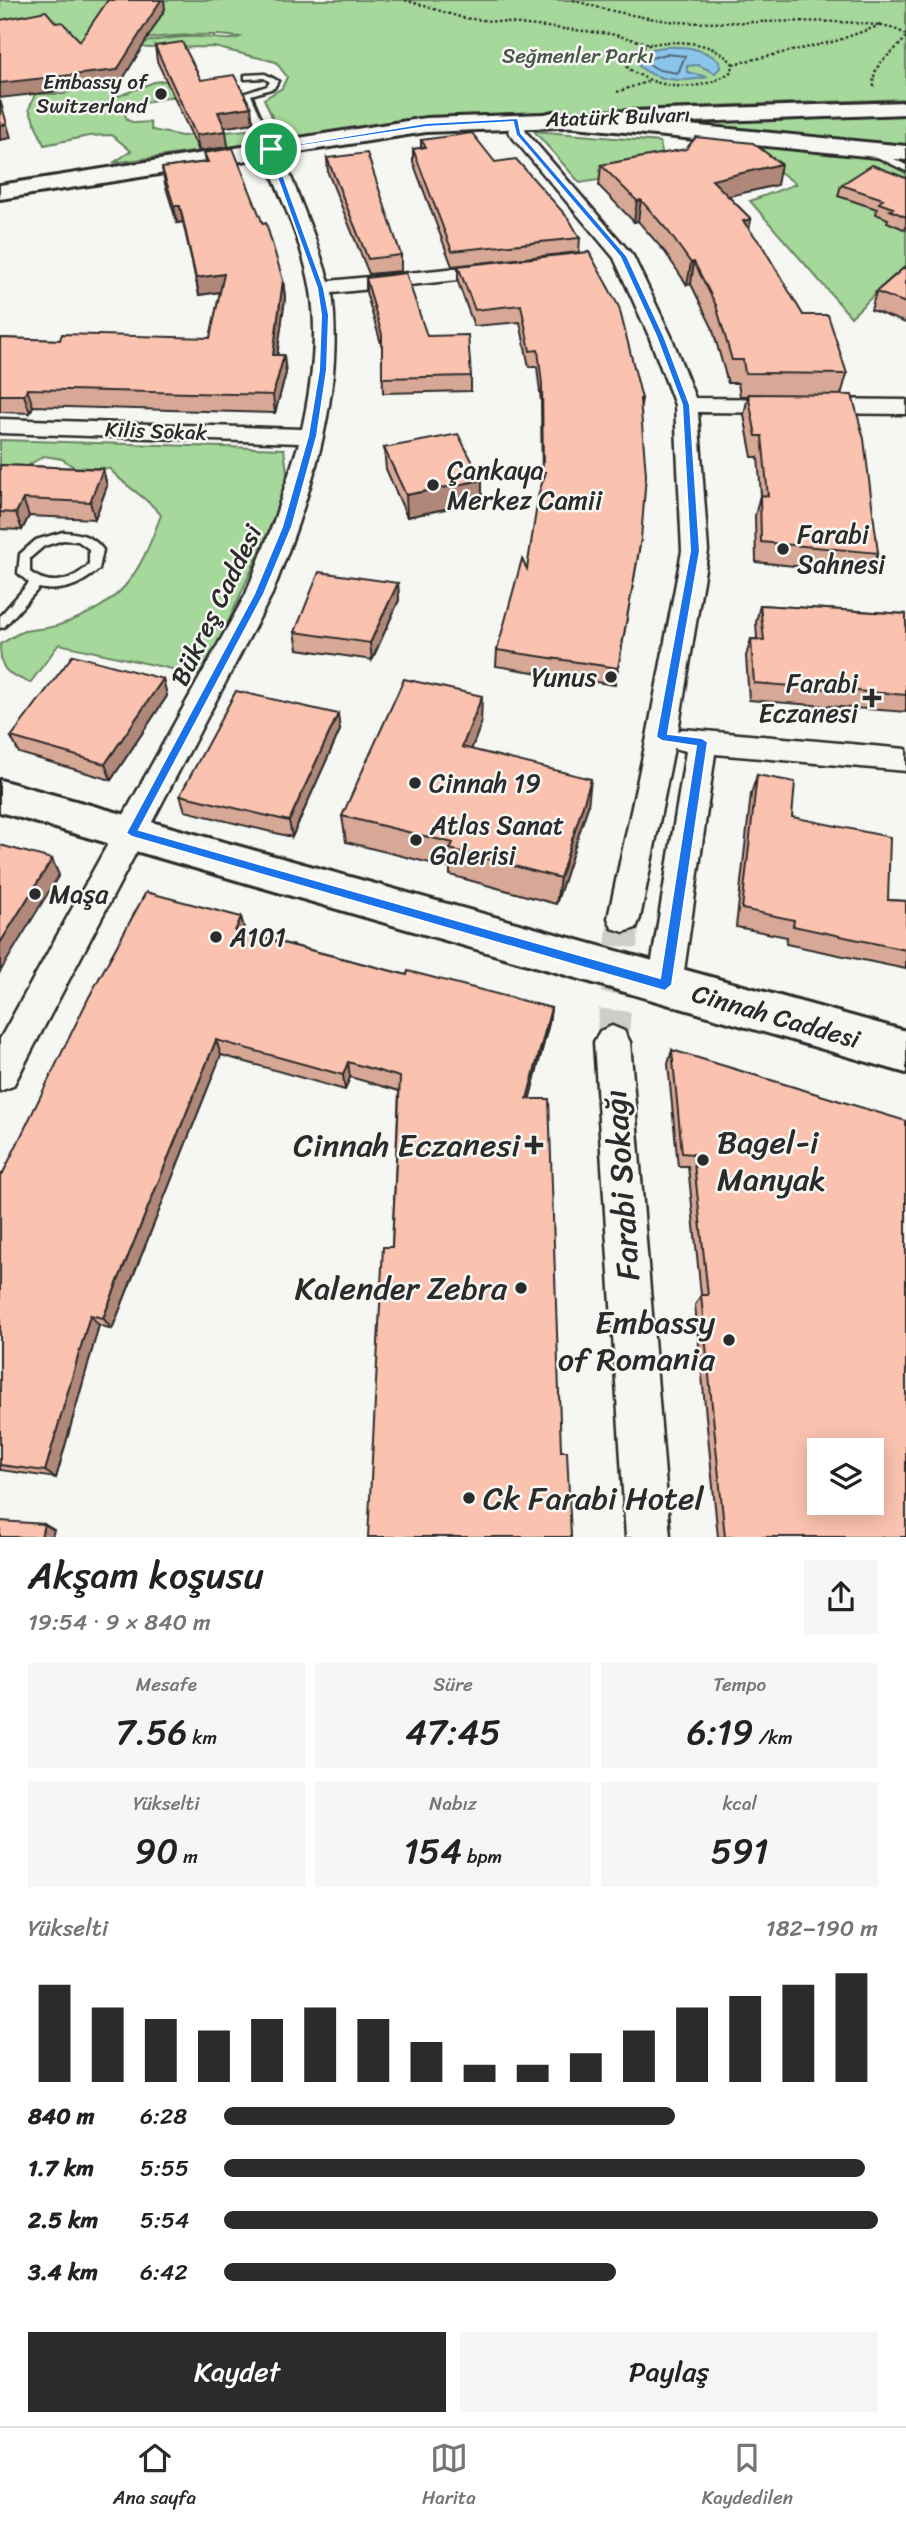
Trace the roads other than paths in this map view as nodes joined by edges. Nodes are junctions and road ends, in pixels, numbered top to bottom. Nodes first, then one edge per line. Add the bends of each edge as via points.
1 (248, 77) dead end
2 (899, 108) edge
3 (546, 118) junction
4 (516, 120) junction
5 (271, 149) junction
6 (870, 150) junction
7 (906, 153) edge
8 (906, 168) edge
9 (0, 192) edge
10 (623, 256) junction
11 (596, 259) edge
12 (513, 268) edge
13 (321, 288) junction
14 (686, 405) junction
15 (906, 407) edge
16 (0, 426) edge
17 (312, 436) junction
18 (36, 583) junction
19 (0, 624) edge
20 (662, 737) junction
21 (702, 742) junction
22 (906, 760) edge
23 (0, 796) edge
24 (132, 833) junction
25 (624, 918) tunnel mouth
26 (665, 985) junction
27 (612, 1042) tunnel mouth
28 (906, 1052) edge
29 (0, 1074) edge
30 (648, 1537) edge

1 - 5 lane via 265,76 274,81 270,88 247,94
2 - 3 main road, Atatürk Bulvarı
3 - 4 main road, Atatürk Bulvarı
3 - 6 main road
4 - 5 main road, Atatürk Bulvarı via 426,125
4 - 10 street via 518,133
5 - 9 main road, Atatürk Bulvarı
5 - 13 street, Bükreş Caddesi
6 - 7 main road
6 - 8 lane
10 - 11 street
10 - 14 street
12 - 13 street
13 - 17 street, Bükreş Caddesi via 323,370
14 - 15 street
14 - 20 street via 695,551
16 - 17 street, Kilis Sokak
17 - 24 street, Bükreş Caddesi via 287,527 259,594
18 - 18 lane via 52,586 77,581 95,566 97,550 74,536 40,543 24,557 22,565
18 - 19 lane
20 - 21 street
20 - 25 street
21 - 22 street
21 - 26 street
23 - 24 main road, Cinnah Caddesi
24 - 26 main road, Cinnah Caddesi
24 - 29 street, Bükreş Caddesi
26 - 28 main road, Cinnah Caddesi
27 - 30 street, Farabi Sokağı

